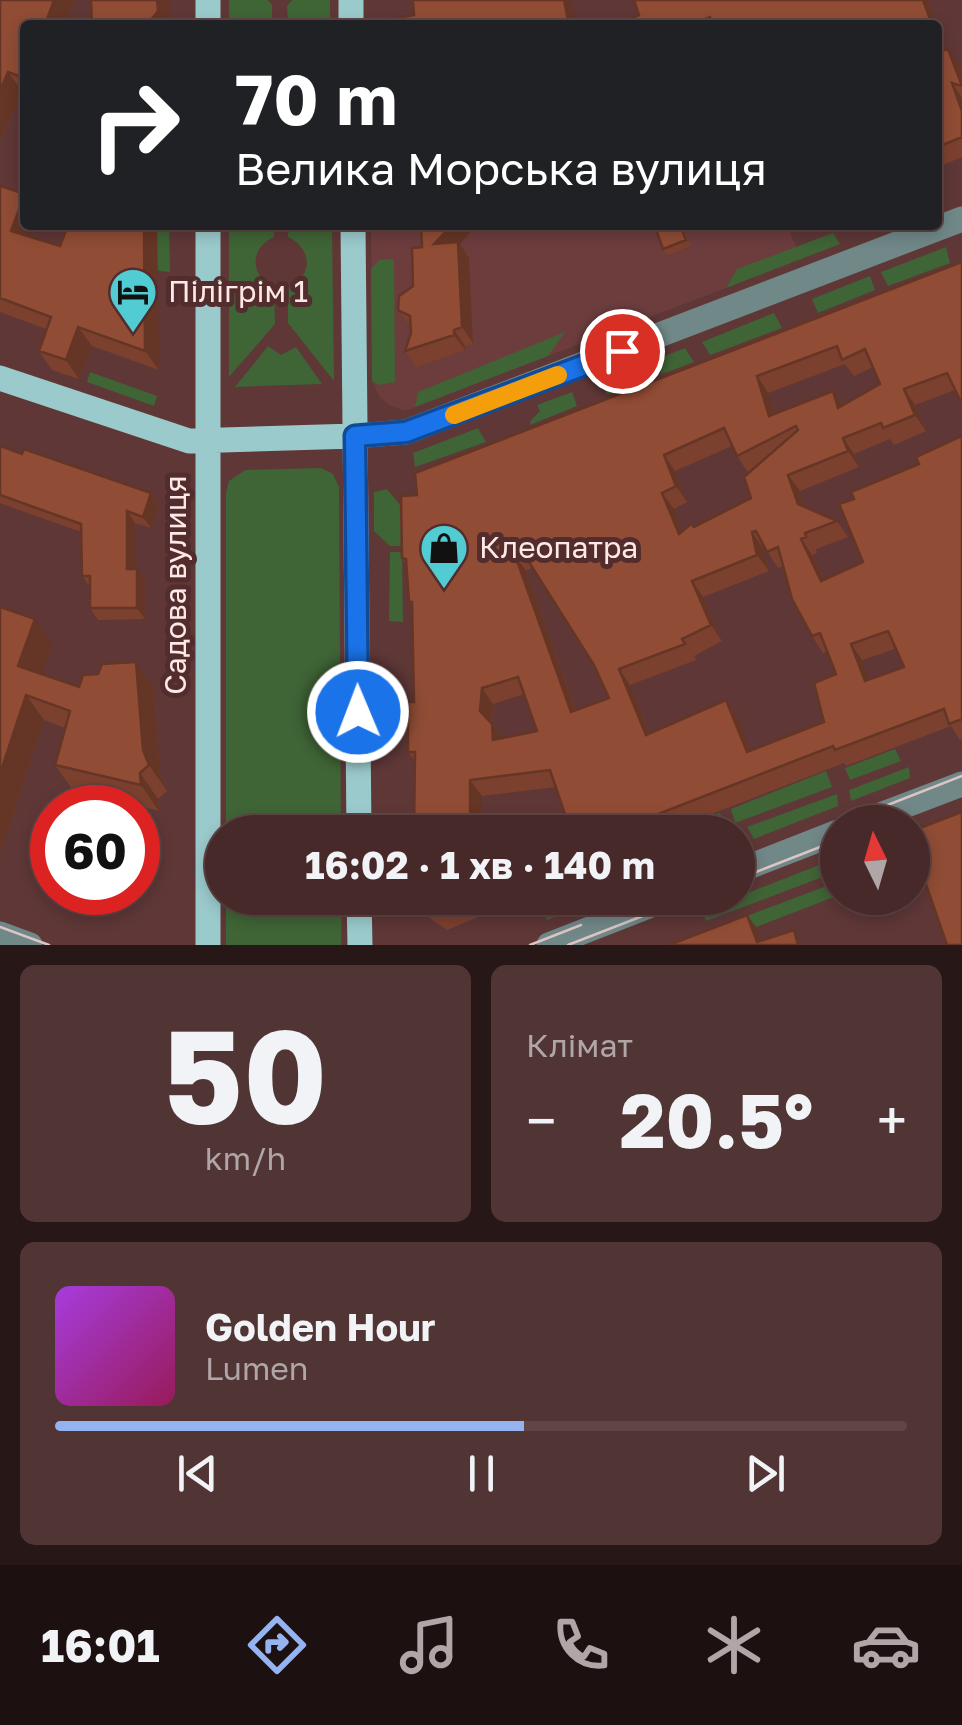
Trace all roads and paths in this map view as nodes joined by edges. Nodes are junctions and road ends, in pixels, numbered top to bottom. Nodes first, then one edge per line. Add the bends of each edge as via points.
1 (208, 230) edge
2 (353, 230) edge
3 (933, 230) edge
4 (0, 378) edge
5 (355, 436) junction
6 (208, 440) junction
7 (962, 784) edge
8 (907, 805) edge
9 (359, 815) edge
10 (820, 839) edge
11 (755, 864) edge
12 (360, 915) edge
13 (626, 915) edge
14 (0, 934) edge
15 (30, 945) edge
16 (208, 945) edge
17 (360, 945) edge
18 (549, 945) edge

1 - 6 main road, Садова вулиця
2 - 5 main road
3 - 5 street via 406,432
4 - 6 main road via 172,438
5 - 6 main road
5 - 9 main road
6 - 16 main road, Садова вулиця
7 - 8 street
10 - 11 street
12 - 17 main road
13 - 18 street
14 - 15 street

